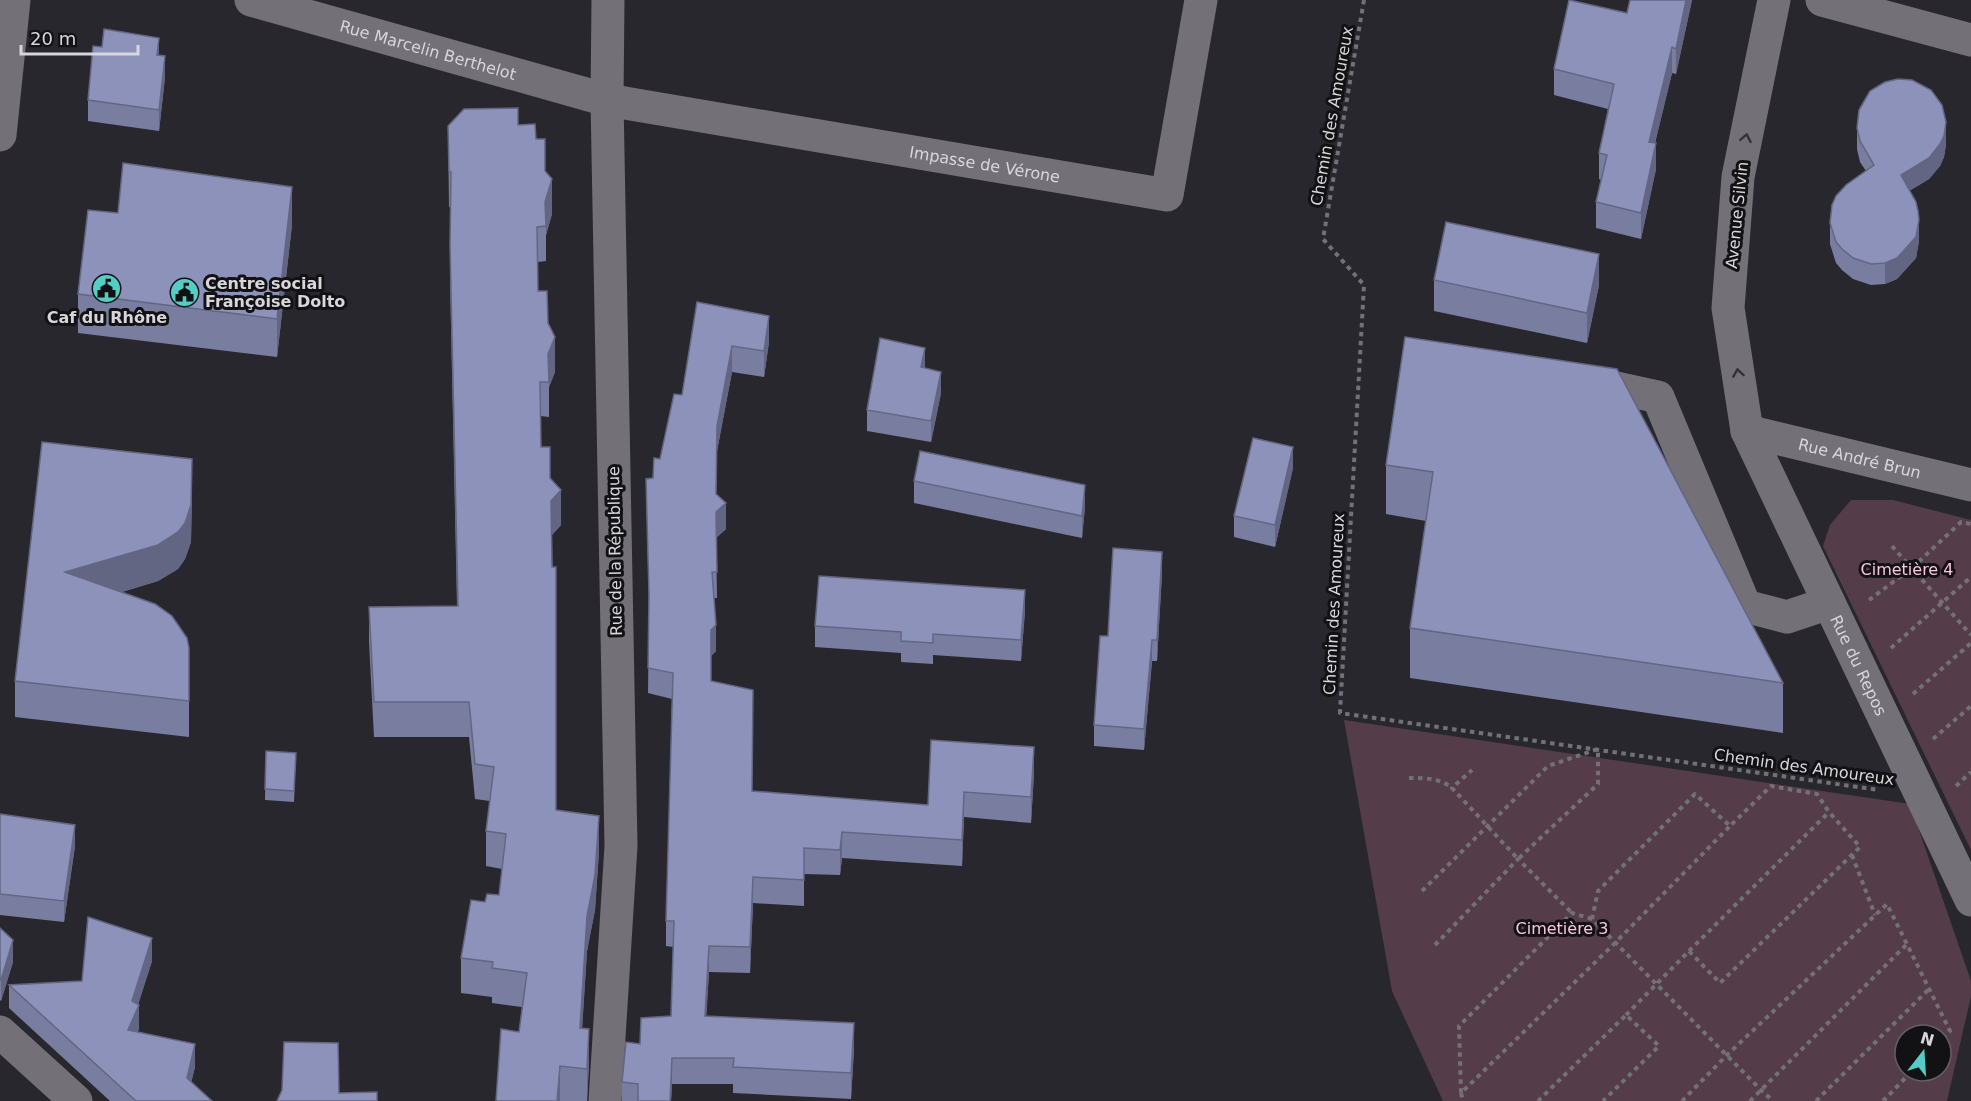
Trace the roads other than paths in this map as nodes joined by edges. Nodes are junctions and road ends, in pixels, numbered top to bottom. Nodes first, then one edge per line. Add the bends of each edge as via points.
1 (14, 0) edge
2 (251, 0) edge
3 (608, 0) edge
4 (1201, 0) edge
5 (1774, 0) edge
6 (1822, 0) edge
7 (1971, 40) edge
8 (607, 100) junction
9 (0, 135) edge
10 (1557, 375) edge
11 (1747, 431) junction
12 (1971, 485) edge
13 (1829, 603) junction
14 (1971, 900) edge
15 (0, 1032) edge
16 (76, 1101) edge
17 (606, 1101) edge

1 - 9 street
2 - 8 street, Rue Marcelin Berthelot
3 - 8 street, Rue de la République
4 - 8 street, Impasse de Vérone via 1167,195
11 -> 5 street, Avenue Silvin via 1728,308 1738,177
6 - 7 street
8 - 17 street, Rue de la République via 621,846
10 - 13 street via 1658,398 1745,606 1787,617
11 - 12 street, Rue André Brun
11 - 13 street, Rue du Repos
13 - 14 street, Rue du Repos
15 - 16 street

